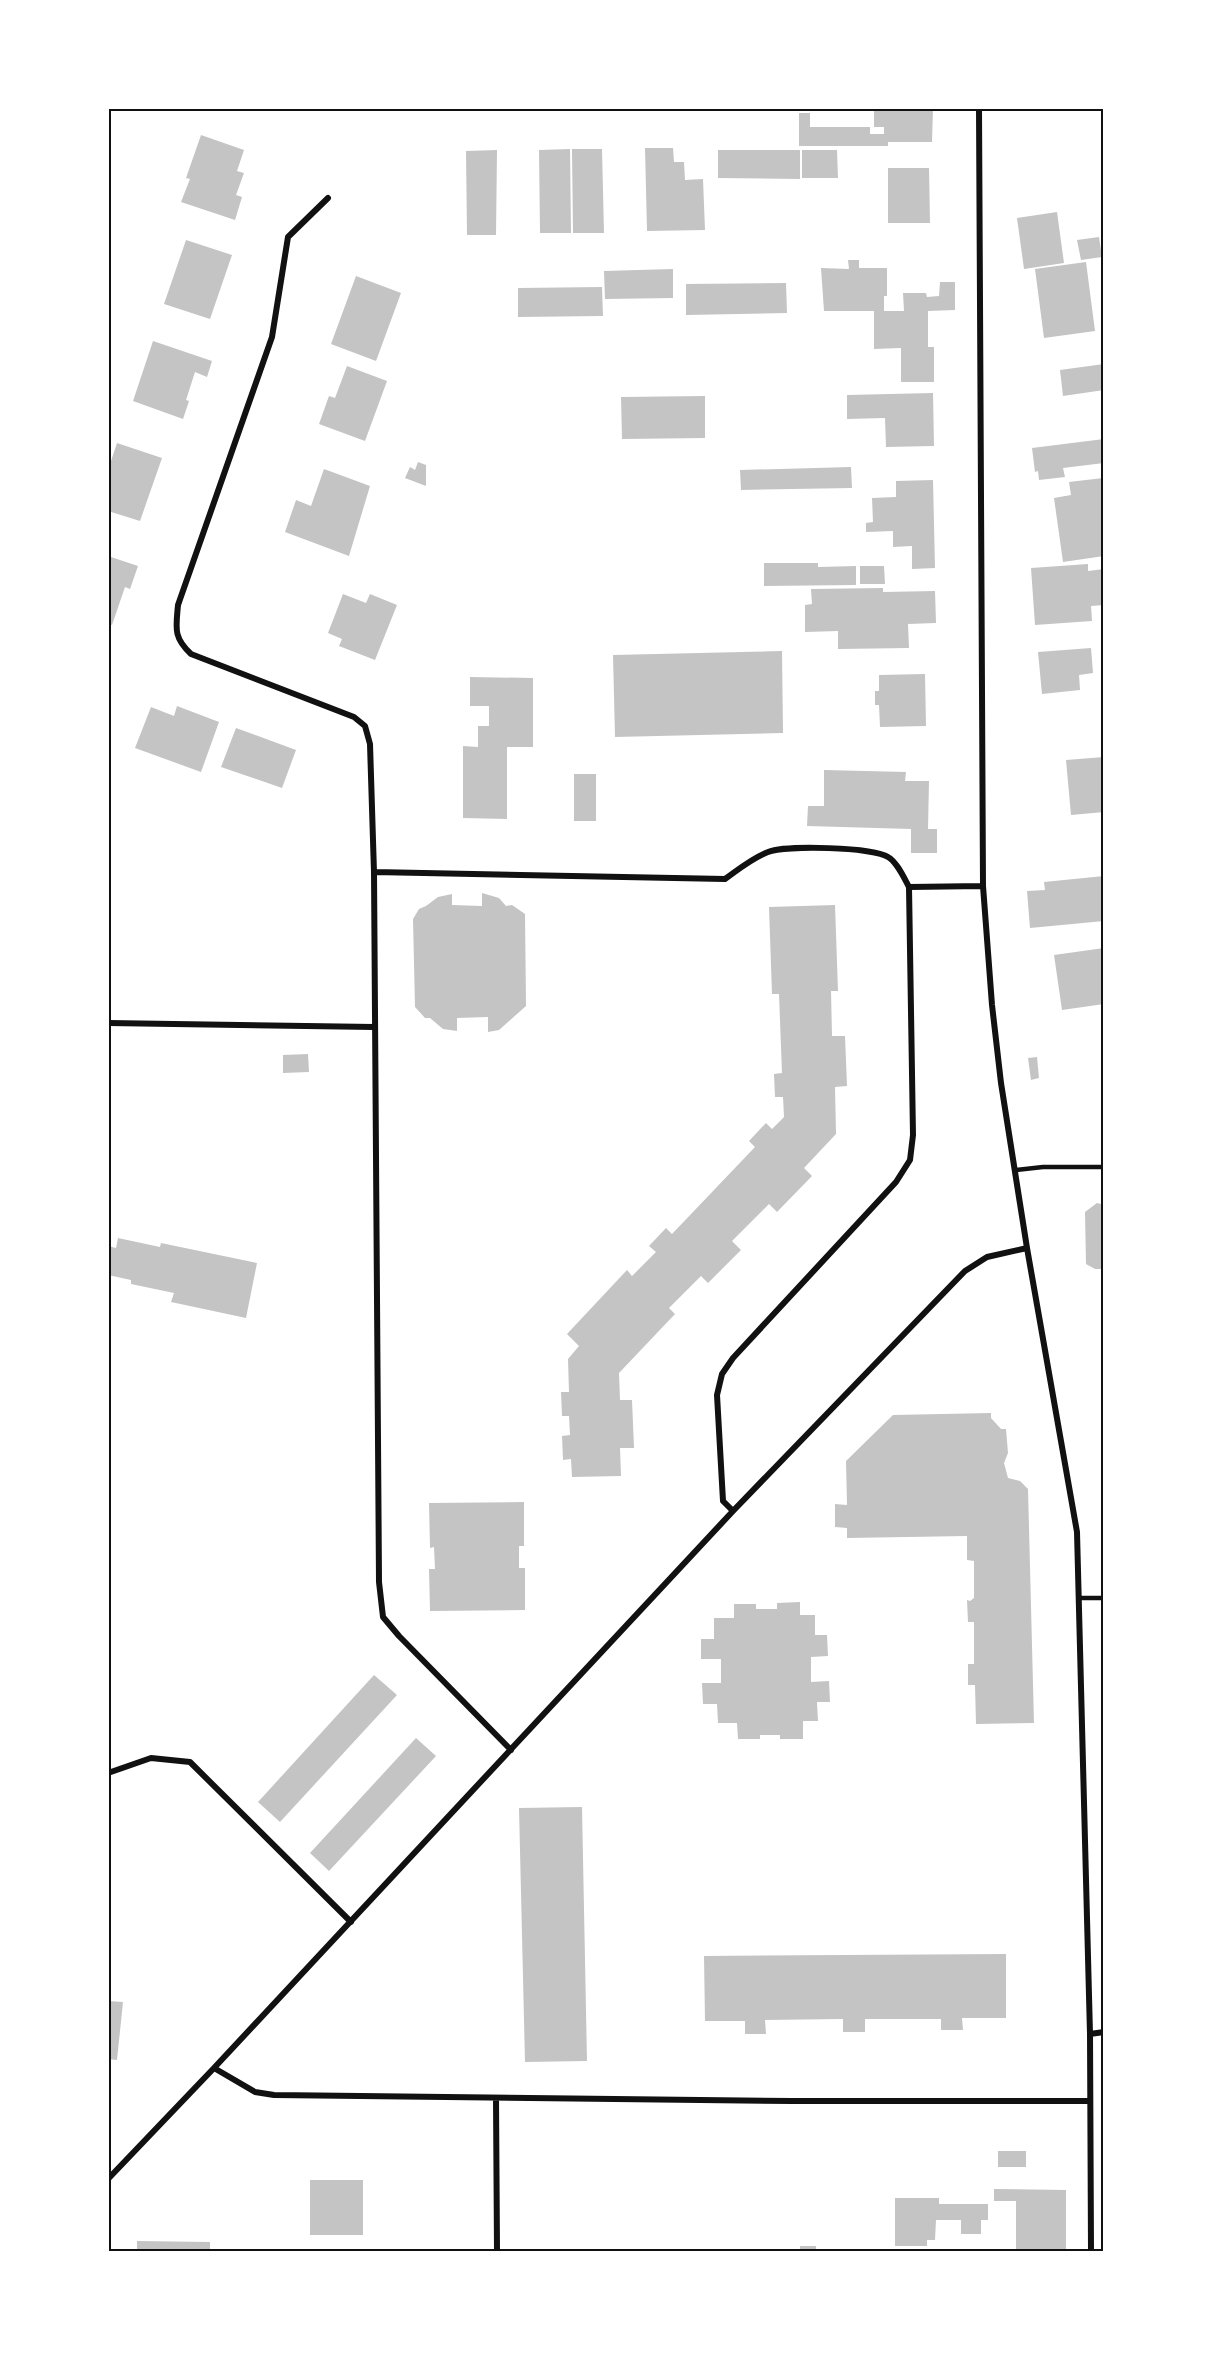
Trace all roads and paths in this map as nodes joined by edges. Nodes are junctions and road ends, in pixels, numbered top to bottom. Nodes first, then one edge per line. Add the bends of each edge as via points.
1 (979, 108) edge
2 (328, 198) dead end
3 (374, 872) junction
4 (983, 886) junction
5 (909, 887) junction
6 (108, 1023) edge
7 (375, 1027) junction
8 (1104, 1167) edge
9 (1016, 1170) junction
10 (1028, 1248) junction
11 (733, 1511) junction
12 (1079, 1598) junction
13 (1104, 1598) edge
14 (511, 1750) junction
15 (108, 1773) edge
16 (351, 1922) junction
17 (1104, 2032) edge
18 (1090, 2034) junction
19 (214, 2068) junction
20 (496, 2099) junction
21 (1089, 2102) junction
22 (108, 2180) edge
23 (497, 2251) edge
24 (1091, 2251) edge

1 - 4 street
2 - 3 street via 288,237 272,337 178,605 176,625 180,644 191,654 354,717 365,726 370,744
3 - 5 street via 725,879 771,850 852,848 891,858
3 - 7 street
4 - 5 street
4 - 9 street via 1001,1083
5 - 11 street via 913,1135 910,1160 896,1182 722,1374 717,1395 723,1501
6 - 7 street
7 - 14 street via 383,1617
8 - 9 lane
9 - 10 street
10 - 11 street via 987,1257 965,1271
10 - 12 street via 1077,1532
11 - 14 street
12 - 13 lane
12 - 18 street
14 - 16 street
15 - 16 street via 151,1758 190,1762
16 - 19 street
17 - 18 street
18 - 21 street
19 - 20 street via 255,2092 274,2095
19 - 22 street
20 - 21 street
20 - 23 street
21 - 24 street

